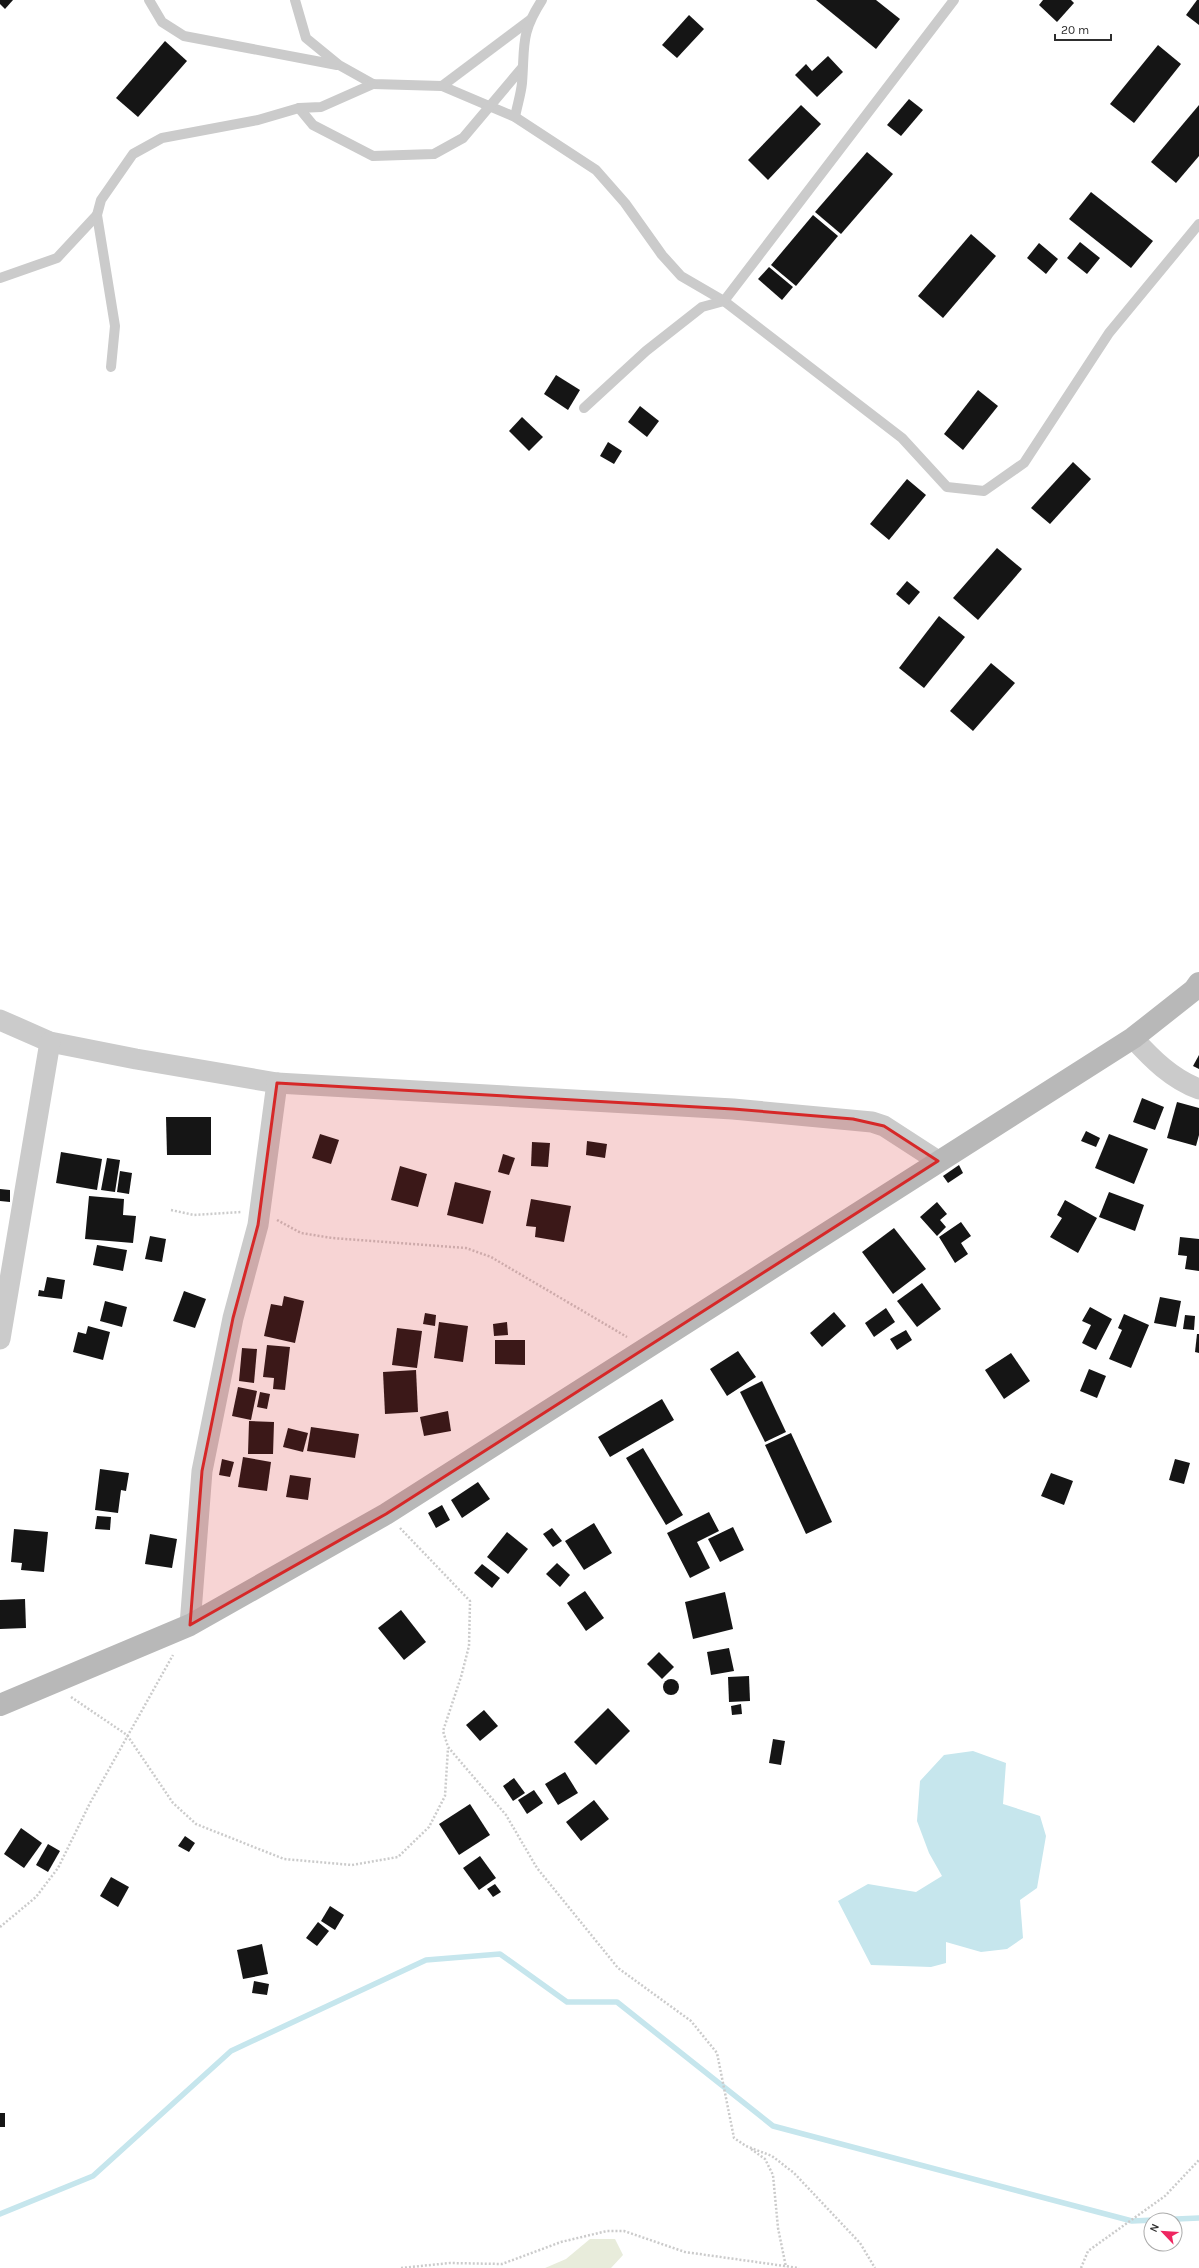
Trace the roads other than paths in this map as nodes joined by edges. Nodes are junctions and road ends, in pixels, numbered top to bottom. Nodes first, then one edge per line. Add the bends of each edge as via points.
1 (148, 0) edge
2 (295, 0) edge
3 (542, 0) edge
4 (954, 0) edge
5 (530, 20) junction
6 (339, 65) junction
7 (522, 68) junction
8 (373, 84) junction
9 (442, 86) junction
10 (490, 106) junction
11 (298, 108) junction
12 (515, 117) junction
13 (97, 215) junction
14 (1199, 224) edge
15 (0, 278) edge
16 (724, 301) junction
17 (111, 367) dead end
18 (584, 408) dead end
19 (1199, 983) edge
20 (0, 1020) edge
21 (1133, 1038) junction
22 (50, 1042) junction
23 (277, 1083) junction
24 (1199, 1089) edge
25 (938, 1161) junction
26 (0, 1339) edge
27 (190, 1624) junction
28 (0, 1705) edge

1 - 6 lane via 162,22 184,36
2 - 6 lane via 306,38
3 - 5 lane
4 - 16 lane
5 - 7 lane via 523,47
5 - 9 lane
6 - 8 lane
7 - 10 lane
7 - 12 lane via 522,84
8 - 9 lane
8 - 11 lane via 321,107
9 - 10 lane
10 - 11 lane via 463,138 434,154 402,156 373,156 313,125
10 - 12 lane
11 - 13 lane via 258,120 162,138 133,154 101,200
12 - 16 lane via 596,170 681,276
13 - 15 lane via 57,258
13 - 17 lane via 115,326
14 - 16 lane via 1109,333 1024,463 984,491 947,487 902,438
16 - 18 lane via 702,307 646,352
19 - 21 main road via 1194,990
20 - 22 street
21 - 24 street via 1152,1059 1185,1084
21 - 25 main road
22 - 23 street
22 - 26 street
23 - 25 street via 733,1109 852,1119 884,1126
23 - 27 street via 261,1210 233,1318 202,1471
25 - 27 main road via 386,1514
27 - 28 main road

